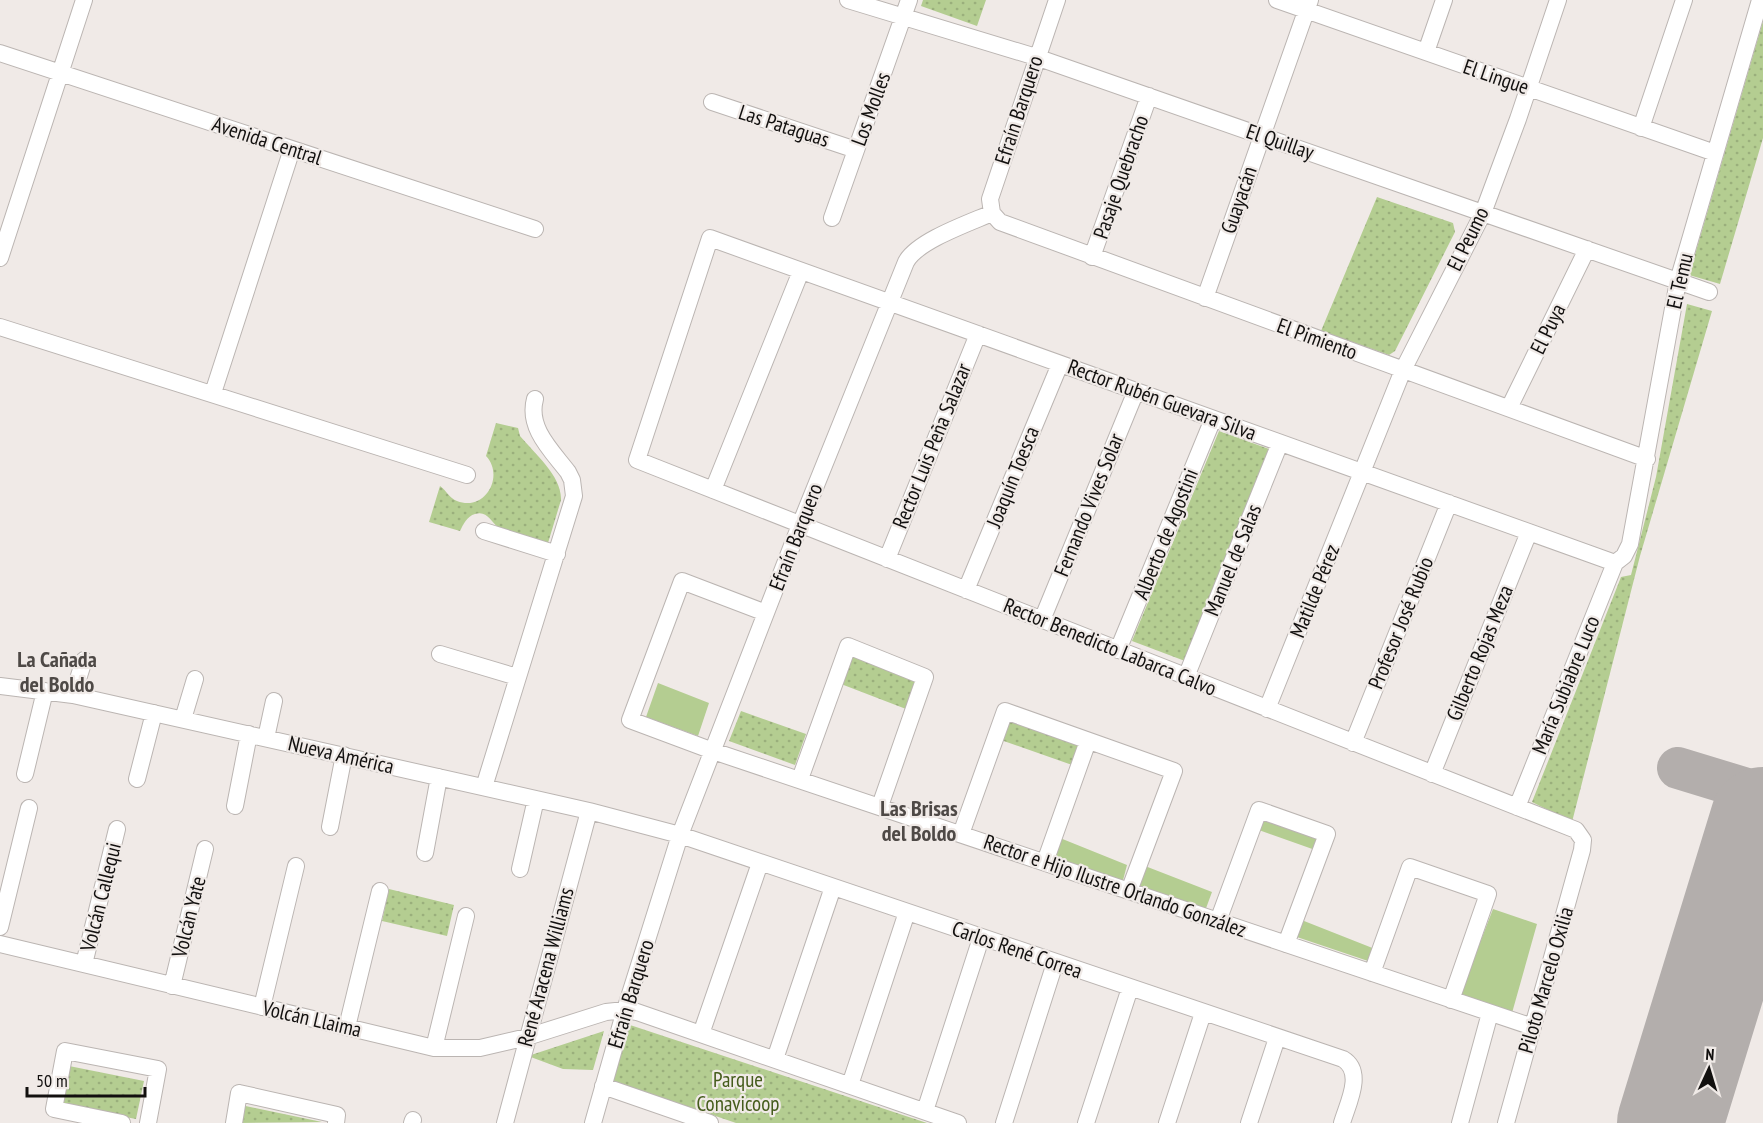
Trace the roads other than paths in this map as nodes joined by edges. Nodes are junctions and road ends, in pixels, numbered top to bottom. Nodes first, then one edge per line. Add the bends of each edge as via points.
1 (84, 0) edge
2 (848, 0) edge
3 (909, 0) edge
4 (1057, 0) edge
5 (1278, 0) edge
6 (1444, 0) edge
7 (1558, 0) edge
8 (1684, 0) edge
9 (1760, 0) edge
10 (1308, 5) edge
11 (903, 18) junction
12 (1426, 52) junction
13 (0, 53) edge
14 (1036, 57) junction
15 (60, 73) junction
16 (1528, 88) junction
17 (1149, 96) junction
18 (712, 102) dead end
19 (1641, 128) junction
20 (1262, 136) junction
21 (292, 149) junction
22 (856, 150) junction
23 (1715, 153) junction
24 (992, 213) junction
25 (1483, 213) junction
26 (832, 218) dead end
27 (535, 229) dead end
28 (1587, 249) junction
29 (1092, 257) junction
30 (0, 258) edge
31 (801, 271) junction
32 (1678, 281) junction
33 (1709, 292) dead end
34 (1205, 298) junction
35 (889, 302) junction
36 (0, 327) edge
37 (978, 334) junction
38 (1060, 364) junction
39 (1403, 370) junction
40 (1136, 391) junction
41 (213, 393) junction
42 (536, 399) dead end
43 (1509, 408) junction
44 (1213, 419) junction
45 (1280, 442) junction
46 (1647, 459) junction
47 (637, 460) joint
48 (1362, 472) junction
49 (467, 475) dead end
50 (713, 490) junction
51 (1449, 503) junction
52 (800, 525) junction
53 (484, 531) dead end
54 (1529, 532) junction
55 (557, 554) junction
56 (887, 559) junction
57 (1615, 563) junction
58 (966, 590) junction
59 (766, 613) junction
60 (1042, 620) junction
61 (1118, 650) junction
62 (440, 654) dead end
63 (84, 660) dead end
64 (517, 677) junction
65 (1186, 677) junction
66 (195, 679) dead end
67 (0, 686) edge
68 (45, 691) junction
69 (73, 695) junction
70 (274, 701) dead end
71 (1267, 709) junction
72 (154, 713) junction
73 (183, 719) junction
74 (249, 734) junction
75 (266, 738) junction
76 (1088, 741) junction
77 (1353, 743) junction
78 (713, 751) junction
79 (344, 755) junction
80 (25, 774) dead end
81 (1432, 774) junction
82 (439, 777) junction
83 (137, 779) dead end
84 (800, 779) junction
85 (483, 787) junction
86 (536, 799) junction
87 (235, 806) dead end
88 (880, 806) junction
89 (1517, 807) junction
90 (29, 808) dead end
91 (589, 811) junction
92 (330, 827) dead end
93 (117, 829) dead end
94 (961, 834) junction
95 (680, 835) junction
96 (1581, 836) joint
97 (205, 849) dead end
98 (425, 853) dead end
99 (1045, 862) junction
100 (760, 863) junction
101 (296, 866) dead end
102 (520, 869) dead end
103 (833, 887) junction
104 (380, 891) dead end
105 (1129, 891) junction
106 (907, 912) junction
107 (466, 916) dead end
108 (1218, 921) junction
109 (0, 927) edge
110 (981, 938) junction
111 (0, 944) edge
112 (1286, 944) junction
113 (1055, 963) junction
114 (84, 964) junction
115 (1372, 973) junction
116 (172, 986) junction
117 (1130, 988) junction
118 (1451, 1000) junction
119 (262, 1007) junction
120 (625, 1010) junction
121 (1203, 1013) junction
122 (1490, 1013) junction
123 (347, 1027) junction
124 (1533, 1027) junction
125 (701, 1034) junction
126 (527, 1037) junction
127 (1277, 1038) junction
128 (434, 1048) junction
129 (775, 1059) junction
130 (849, 1085) junction
131 (603, 1086) junction
132 (925, 1111) junction
133 (685, 1119) edge
134 (940, 1120) edge
135 (100, 1121) edge
136 (122, 1123) edge
137 (148, 1123) edge
138 (234, 1123) edge
139 (336, 1123) edge
140 (505, 1123) edge
141 (593, 1123) edge
142 (710, 1123) edge
143 (958, 1123) edge
144 (1004, 1123) edge
145 (1086, 1123) edge
146 (1167, 1123) edge
147 (1249, 1123) edge
148 (1342, 1123) edge
149 (1460, 1123) edge
150 (1506, 1123) edge

1 - 15 street
2 - 11 street, El Quillay
3 - 11 street, Los Molles
4 - 14 street, Efraín Barquero
5 - 10 street, El Lingue
6 - 12 street
7 - 16 street, El Peumo
8 - 19 street
9 - 23 street, El Temu
10 - 12 street, El Lingue
10 - 20 street, Guayacán
11 - 14 street, El Quillay
11 - 22 street, Los Molles
12 - 16 street, El Lingue
13 - 15 street, Avenida Central
14 - 17 street, El Quillay
14 - 24 street, Efraín Barquero via 990,199
15 - 21 street, Avenida Central
15 - 30 street
16 - 19 street, El Lingue
16 - 25 street, El Peumo
17 - 20 street, El Quillay
17 - 29 street, Pasaje Quebracho
18 - 22 street, Las Pataguas
19 - 23 street, El Lingue
20 - 25 street, El Quillay
20 - 34 street, Guayacán
21 - 27 street, Avenida Central
21 - 41 street
22 - 26 street, Los Molles
23 - 32 street, El Temu
24 - 29 street, El Pimiento via 1005,225
24 - 35 street, Efraín Barquero via 917,248 906,262
25 - 28 street, El Quillay
25 - 39 street, El Peumo
28 - 32 street, El Quillay
28 - 43 street, El Puya
29 - 34 street, El Pimiento
31 - 35 street, Rector Rubén Guevara Silva
31 - 47 street, Rector Rubén Guevara Silva via 710,238
31 - 50 street
32 - 33 street, El Quillay
32 - 46 street, El Temu
34 - 39 street, El Pimiento
35 - 37 street, Rector Rubén Guevara Silva
35 - 52 street, Efraín Barquero
36 - 41 street
37 - 38 street, Rector Rubén Guevara Silva
37 - 56 street, Rector Luis Peña Salazar
38 - 40 street, Rector Rubén Guevara Silva
38 - 58 street, Joaquín Toesca
39 - 43 street, El Pimiento
39 - 48 street, El Peumo
40 - 44 street, Rector Rubén Guevara Silva
40 - 60 street, Fernando Vives Solar
41 - 49 street
42 - 55 street via 532,412 535,425 568,472 574,489
43 - 46 street, El Pimiento
44 - 45 street, Rector Rubén Guevara Silva
44 - 61 street, Alberto de Agostini
45 - 48 street, Rector Rubén Guevara Silva
45 - 65 street, Manuel de Salas
46 - 57 street, El Temu via 1630,543
47 - 50 street, Rector Benedicto Labarca Calvo
48 - 51 street, Rector Rubén Guevara Silva
48 - 71 street, Matilde Pérez
50 - 52 street, Rector Benedicto Labarca Calvo
51 - 54 street, Rector Rubén Guevara Silva
51 - 77 street, Profesor José Rubio
52 - 56 street, Rector Benedicto Labarca Calvo
52 - 59 street, Efraín Barquero
53 - 55 street
54 - 57 street, Rector Rubén Guevara Silva
54 - 81 street, Gilberto Rojas Meza
55 - 64 street
56 - 58 street, Rector Benedicto Labarca Calvo
57 - 89 street, María Subiabre Luco
58 - 60 street, Rector Benedicto Labarca Calvo
59 - 78 street, Efraín Barquero
59 - 78 street, Rector e Hijo Ilustre Orlando González via 682,581 630,720
60 - 61 street, Rector Benedicto Labarca Calvo
61 - 65 street, Rector Benedicto Labarca Calvo
62 - 64 street
63 - 69 street
64 - 85 street
65 - 71 street, Rector Benedicto Labarca Calvo
66 - 73 street
67 - 68 street, Nueva América
68 - 69 street, Nueva América
68 - 80 street
69 - 72 street, Nueva América
70 - 75 street
71 - 77 street, Rector Benedicto Labarca Calvo
72 - 73 street, Nueva América
72 - 83 street
73 - 74 street, Nueva América
74 - 75 street, Nueva América
74 - 87 street
75 - 79 street, Nueva América
76 - 94 street via 1005,711
76 - 99 street
76 - 105 street via 1174,771
77 - 81 street, Rector Benedicto Labarca Calvo
78 - 84 street, Rector e Hijo Ilustre Orlando González
78 - 95 street, Efraín Barquero
79 - 82 street, Nueva América
79 - 92 street
81 - 89 street, Rector Benedicto Labarca Calvo
82 - 85 street, Nueva América
82 - 98 street
84 - 88 street, Rector e Hijo Ilustre Orlando González
84 - 88 street via 848,646 925,677
85 - 86 street, Nueva América
86 - 91 street, Nueva América
86 - 102 street
88 - 94 street, Rector e Hijo Ilustre Orlando González
89 - 96 street, Rector Benedicto Labarca Calvo
90 - 109 street
91 - 95 street, Nueva América
91 - 126 street, René Aracena Williams
93 - 114 street, Volcán Callequi
94 - 99 street, Rector e Hijo Ilustre Orlando González
95 - 100 street, Carlos René Correa
95 - 120 street, Efraín Barquero
96 - 124 street, Piloto Marcelo Oxilia via 1582,850
97 - 116 street, Volcán Yate
99 - 105 street, Rector e Hijo Ilustre Orlando González
100 - 103 street, Carlos René Correa
100 - 125 street
101 - 119 street
103 - 106 street, Carlos René Correa
103 - 129 street
104 - 123 street
105 - 108 street, Rector e Hijo Ilustre Orlando González
106 - 110 street, Carlos René Correa
106 - 130 street
107 - 128 street
108 - 112 street, Rector e Hijo Ilustre Orlando González
108 - 112 street via 1259,810 1327,834
110 - 113 street, Carlos René Correa
110 - 132 street
111 - 114 street, Volcán Llaima
112 - 115 street, Rector e Hijo Ilustre Orlando González
113 - 117 street, Carlos René Correa
113 - 144 street
114 - 116 street, Volcán Llaima
115 - 118 street, Rector e Hijo Ilustre Orlando González
115 - 118 street via 1410,867 1488,894
116 - 119 street, Volcán Llaima
117 - 121 street, Carlos René Correa
117 - 145 street
118 - 122 street, Rector e Hijo Ilustre Orlando González
119 - 123 street, Volcán Llaima
120 - 125 street
120 - 126 street, Volcán Llaima via 606,1012
120 - 131 street, Efraín Barquero
121 - 127 street, Carlos René Correa
121 - 146 street
122 - 124 street, Rector e Hijo Ilustre Orlando González
122 - 149 street
123 - 128 street, Volcán Llaima
124 - 150 street, Piloto Marcelo Oxilia
125 - 129 street
126 - 128 street, Volcán Llaima via 480,1048
126 - 140 street, René Aracena Williams
127 - 147 street
127 - 148 street, Carlos René Correa via 1343,1059 1352,1067 1354,1081
129 - 130 street
130 - 132 street
131 - 133 street
131 - 141 street, Efraín Barquero
132 - 134 street
133 - 142 street
134 - 143 street
135 - 136 street
135 - 137 street via 54,1110 65,1052 158,1069
138 - 139 street via 239,1093 337,1114

